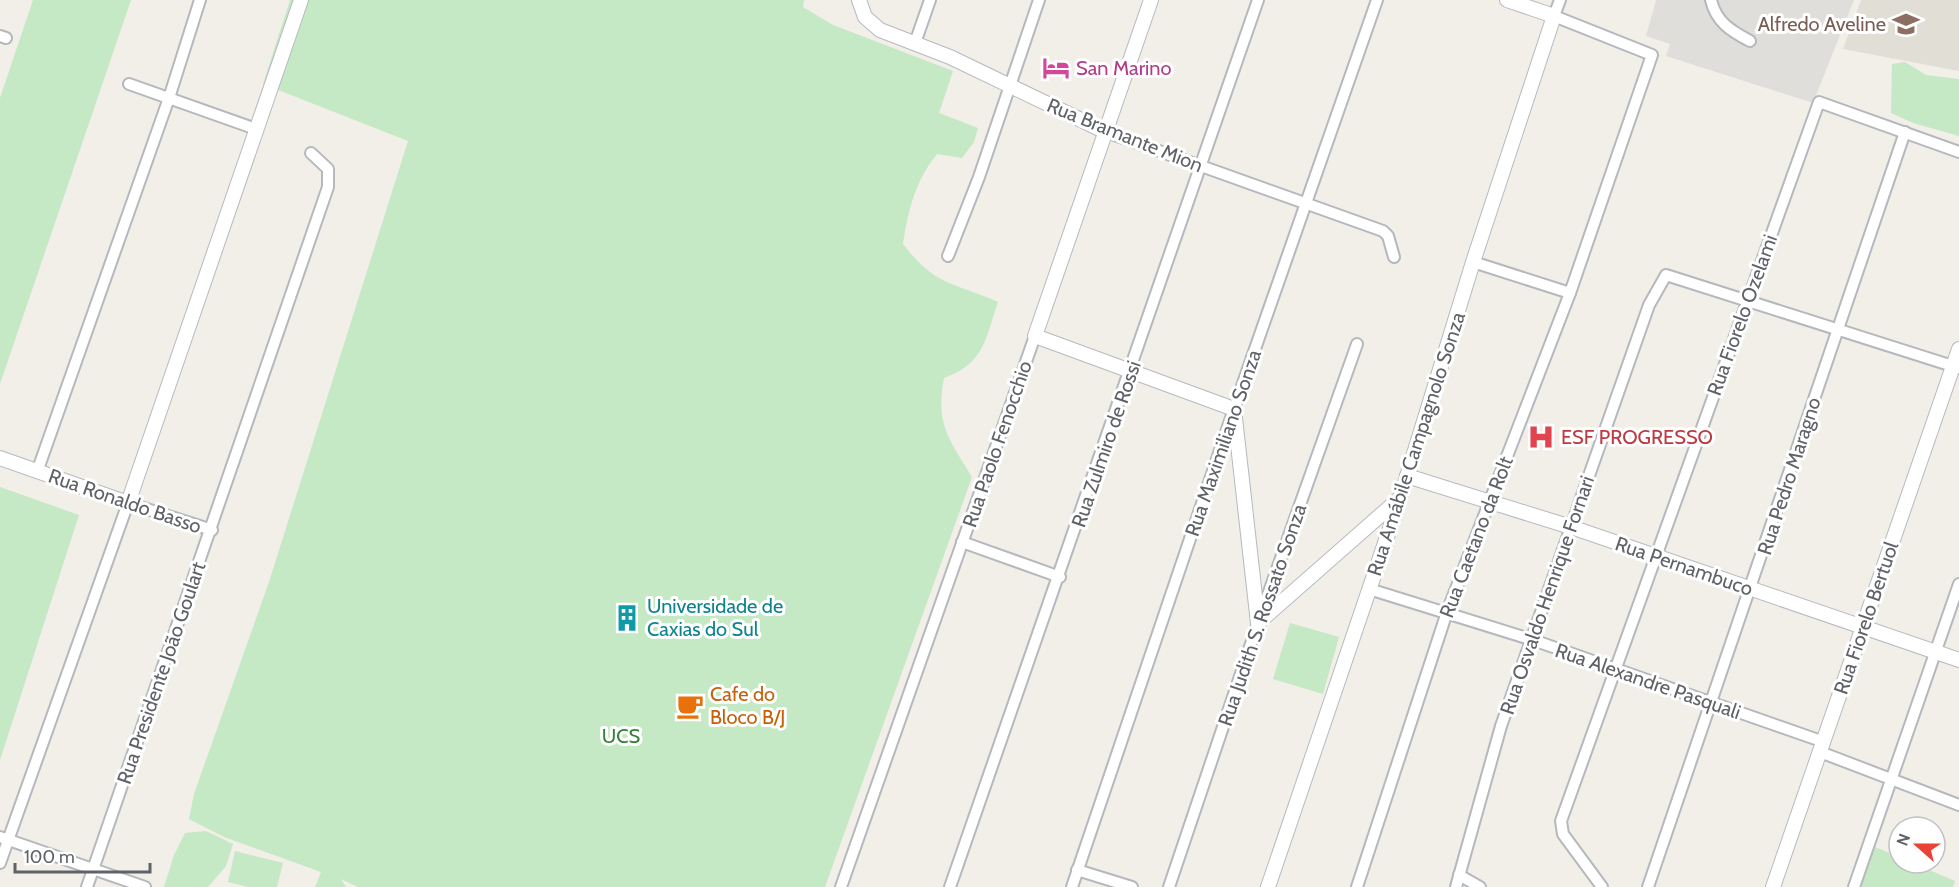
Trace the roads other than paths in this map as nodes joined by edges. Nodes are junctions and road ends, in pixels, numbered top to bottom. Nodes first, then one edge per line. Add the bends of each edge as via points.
1 (200, 0) edge
2 (300, 0) edge
3 (859, 0) edge
4 (930, 0) edge
5 (1039, 0) edge
6 (1151, 0) edge
7 (1258, 0) edge
8 (1377, 0) edge
9 (1507, 0) edge
10 (1560, 0) edge
11 (1711, 0) edge
12 (1554, 16) junction
13 (1750, 40) dead end
14 (915, 43) junction
15 (129, 84) dead end
16 (1010, 86) junction
17 (169, 98) junction
18 (256, 129) junction
19 (1106, 132) junction
20 (1905, 132) junction
21 (1959, 152) edge
22 (311, 153) dead end
23 (1202, 166) junction
24 (1306, 203) junction
25 (948, 256) dead end
26 (1394, 257) dead end
27 (1473, 262) junction
28 (1570, 293) junction
29 (1747, 302) junction
30 (1838, 330) junction
31 (1035, 336) junction
32 (1357, 344) dead end
33 (1959, 350) edge
34 (1956, 367) edge
35 (1131, 371) junction
36 (1234, 409) junction
37 (0, 458) edge
38 (38, 472) junction
39 (1407, 476) junction
40 (1401, 496) junction
41 (1489, 500) junction
42 (128, 503) junction
43 (1571, 527) junction
44 (212, 530) junction
45 (962, 542) junction
46 (1655, 556) junction
47 (1060, 577) junction
48 (1959, 584) edge
49 (1369, 589) junction
50 (1751, 589) junction
51 (1447, 612) junction
52 (1258, 624) junction
53 (1863, 628) junction
54 (1533, 640) junction
55 (1936, 652) junction
56 (1959, 660) edge
57 (1615, 671) junction
58 (1711, 703) junction
59 (1822, 747) junction
60 (1893, 778) junction
61 (1959, 805) edge
62 (4, 838) edge
63 (0, 863) edge
64 (93, 868) junction
65 (1077, 870) junction
66 (1460, 875) junction
67 (87, 887) edge
68 (144, 887) edge
69 (841, 887) edge
70 (950, 887) edge
71 (1072, 887) edge
72 (1132, 887) edge
73 (1169, 887) edge
74 (1268, 887) edge
75 (1357, 887) edge
76 (1456, 887) edge
77 (1480, 887) edge
78 (1602, 887) edge
79 (1648, 887) edge
80 (1773, 887) edge
81 (1854, 887) edge

1 - 17 street
2 - 18 street
3 - 14 street, Rua Bramante Mion via 865,17 880,30
4 - 14 street
5 - 16 street
6 - 19 street, Rua Paolo Fenocchio
7 - 23 street, Rua Zulmiro de Rossi
8 - 24 street, Rua Maximiliano Sonza
9 - 12 street
10 - 12 street, Rua Amábile Campagnolo Sonza
11 - 13 street via 1718,20
12 - 27 street, Rua Amábile Campagnolo Sonza
12 - 28 street, Rua Caetano da Rolt via 1652,55
14 - 16 street, Rua Bramante Mion
15 - 17 street
16 - 19 street, Rua Bramante Mion
16 - 25 street
17 - 18 street
17 - 38 street
18 - 42 street
19 - 23 street, Rua Bramante Mion
19 - 31 street, Rua Paolo Fenocchio
20 - 21 street
20 - 29 street, Rua Fiorelo Ozelami via 1819,102
20 - 30 street, Rua Pedro Maragno
22 - 44 street, Rua Presidente João Goulart via 328,169 328,187
23 - 24 street, Rua Bramante Mion
23 - 35 street, Rua Zulmiro de Rossi
24 - 26 street, Rua Bramante Mion via 1383,231
24 - 36 street, Rua Maximiliano Sonza
27 - 28 street
27 - 39 street, Rua Amábile Campagnolo Sonza
28 - 41 street, Rua Caetano da Rolt
29 - 30 street
29 - 43 street, Rua Osvaldo Henrique Fornari via 1666,275 1650,305
29 - 46 street, Rua Fiorelo Ozelami
30 - 34 street
30 - 50 street, Rua Pedro Maragno
31 - 35 street
31 - 45 street, Rua Paolo Fenocchio
32 - 52 street, Rua Judith S. Rossato Sonza
33 - 34 street, Rua Fiorelo Bertuol
34 - 53 street, Rua Fiorelo Bertuol
35 - 36 street
35 - 47 street, Rua Zulmiro de Rossi
36 - 52 street
36 - 65 street, Rua Maximiliano Sonza
37 - 38 street, Rua Ronaldo Basso
38 - 42 street, Rua Ronaldo Basso
39 - 40 street, Rua Amábile Campagnolo Sonza
39 - 41 street, Rua Pernambuco
40 - 49 street, Rua Amábile Campagnolo Sonza
40 - 52 street
41 - 43 street, Rua Pernambuco
41 - 51 street, Rua Caetano da Rolt
42 - 44 street, Rua Ronaldo Basso
42 - 62 street
43 - 46 street, Rua Pernambuco
43 - 54 street, Rua Osvaldo Henrique Fornari
44 - 64 street, Rua Presidente João Goulart
45 - 47 street
45 - 69 street, Rua Paolo Fenocchio
46 - 50 street, Rua Pernambuco
46 - 57 street, Rua Fiorelo Ozelami
47 - 70 street, Rua Zulmiro de Rossi
48 - 55 street
49 - 51 street, Rua Alexandre Pasquali
49 - 74 street, Rua Amábile Campagnolo Sonza
50 - 53 street, Rua Pernambuco
50 - 58 street, Rua Pedro Maragno
51 - 54 street, Rua Alexandre Pasquali
51 - 75 street, Rua Caetano da Rolt
52 - 73 street, Rua Judith S. Rossato Sonza
53 - 55 street, Rua Pernambuco
53 - 59 street, Rua Fiorelo Bertuol
54 - 57 street, Rua Alexandre Pasquali
54 - 66 street, Rua Osvaldo Henrique Fornari via 1501,726
55 - 56 street, Rua Pernambuco
55 - 60 street
57 - 58 street, Rua Alexandre Pasquali
57 - 78 street, Rua Fiorelo Ozelami via 1561,821 1563,834
58 - 59 street, Rua Alexandre Pasquali
58 - 79 street, Rua Pedro Maragno
59 - 60 street, Rua Alexandre Pasquali
59 - 80 street, Rua Fiorelo Bertuol
60 - 61 street, Rua Alexandre Pasquali
60 - 81 street
62 - 63 street
62 - 64 street
64 - 67 street, Rua Presidente João Goulart
64 - 68 street
65 - 71 street, Rua Maximiliano Sonza
65 - 72 street
66 - 76 street, Rua Osvaldo Henrique Fornari
66 - 77 street

